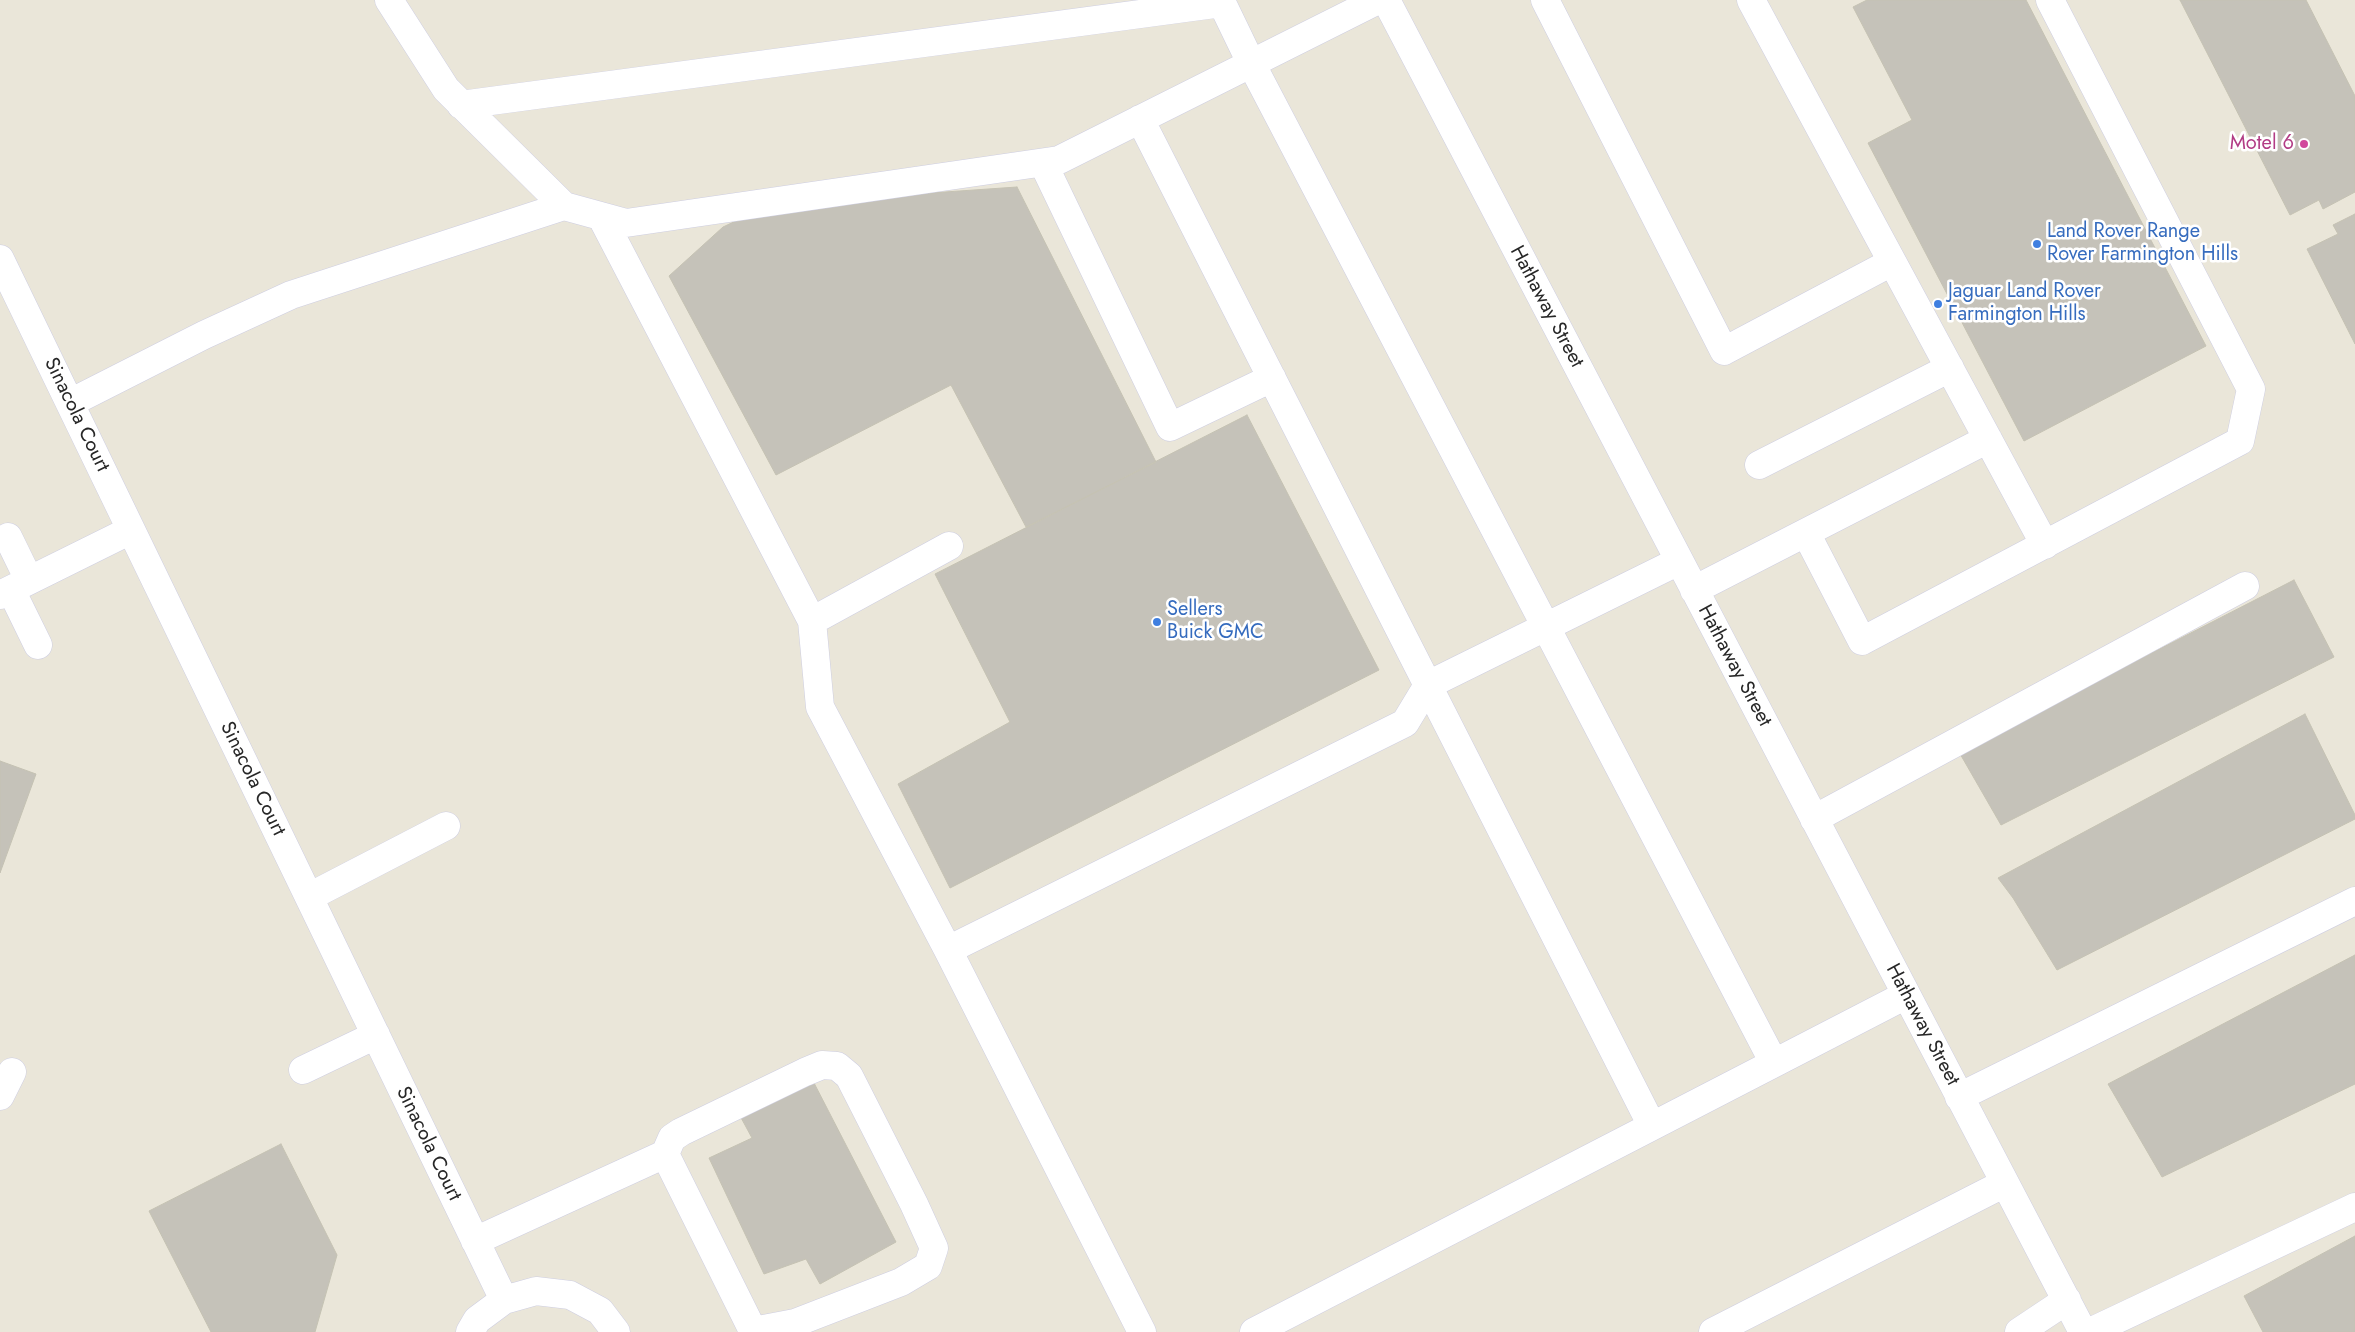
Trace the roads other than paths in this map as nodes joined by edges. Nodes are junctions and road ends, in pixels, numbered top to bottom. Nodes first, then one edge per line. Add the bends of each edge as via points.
1 (388, 0) edge
2 (1378, 0) edge
3 (1386, 0) edge
4 (1545, 0) edge
5 (1751, 0) edge
6 (2050, 0) edge
7 (1251, 63) junction
8 (461, 105) junction
9 (1140, 119) junction
10 (1044, 163) junction
11 (564, 206) junction
12 (601, 216) junction
13 (0, 259) edge
14 (1892, 262) junction
15 (1950, 368) junction
16 (1272, 378) junction
17 (70, 402) junction
18 (1988, 439) junction
19 (1759, 464) dead end
20 (131, 530) junction
21 (1806, 533) junction
22 (8, 537) dead end
23 (2045, 545) junction
24 (949, 546) dead end
25 (1679, 561) junction
26 (2245, 586) dead end
27 (14, 588) edge
28 (1694, 590) junction
29 (812, 620) junction
30 (1547, 626) junction
31 (38, 645) dead end
32 (1428, 685) junction
33 (1814, 819) junction
34 (446, 826) dead end
35 (309, 897) junction
36 (2355, 901) edge
37 (948, 950) junction
38 (1906, 995) junction
39 (376, 1035) junction
40 (1774, 1063) junction
41 (303, 1070) dead end
42 (12, 1072) dead end
43 (0, 1096) edge
44 (1960, 1096) junction
45 (1652, 1126) junction
46 (665, 1154) junction
47 (2005, 1183) junction
48 (2355, 1207) edge
49 (475, 1241) junction
50 (504, 1300) junction
51 (2067, 1300) junction
52 (470, 1332) edge
53 (616, 1332) edge
54 (753, 1332) edge
55 (1142, 1332) edge
56 (1254, 1332) edge
57 (1713, 1332) edge
58 (2019, 1332) edge
59 (2083, 1332) edge
60 (2090, 1332) edge

1 - 8 street via 446,88
2 - 7 street
3 - 25 street, Hathaway Street
4 - 14 street via 1724,351
5 - 14 street
6 - 23 street via 2251,389 2240,441
7 - 8 street via 1222,3
7 - 9 street
7 - 30 street
8 - 11 street
9 - 10 street via 1059,160
9 - 16 street
10 - 12 street via 626,223
10 - 16 street via 1170,427
11 - 12 street
11 - 17 street via 290,295
12 - 29 street
13 - 17 street, Sinacola Court
14 - 15 street
15 - 18 street
15 - 19 street
16 - 32 street
17 - 20 street, Sinacola Court
18 - 21 street
18 - 23 street
20 - 27 street
20 - 35 street, Sinacola Court
21 - 23 street via 1862,641
21 - 28 street
22 - 27 street
24 - 29 street
25 - 28 street, Hathaway Street
25 - 30 street
26 - 33 street
27 - 31 street
28 - 33 street, Hathaway Street
29 - 37 street via 820,706
30 - 32 street
30 - 40 street
32 - 37 street via 1405,723
32 - 45 street
33 - 38 street, Hathaway Street
34 - 35 street
35 - 39 street, Sinacola Court
36 - 44 street
37 - 55 street
38 - 40 street
38 - 44 street, Hathaway Street
39 - 41 street
39 - 49 street, Sinacola Court
40 - 45 street
42 - 43 street
44 - 47 street, Hathaway Street
45 - 56 street
46 - 49 street
46 - 54 street
46 - 54 street via 672,1138 681,1132 805,1072 822,1065 836,1066 849,1076 914,1204 934,1248 928,1266 900,1282 795,1323
47 - 51 street, Hathaway Street
47 - 57 street
48 - 60 street
49 - 50 street, Sinacola Court
50 - 52 street via 476,1320
50 - 53 street via 536,1291 570,1295 600,1311
51 - 58 street
51 - 59 street, Hathaway Street

